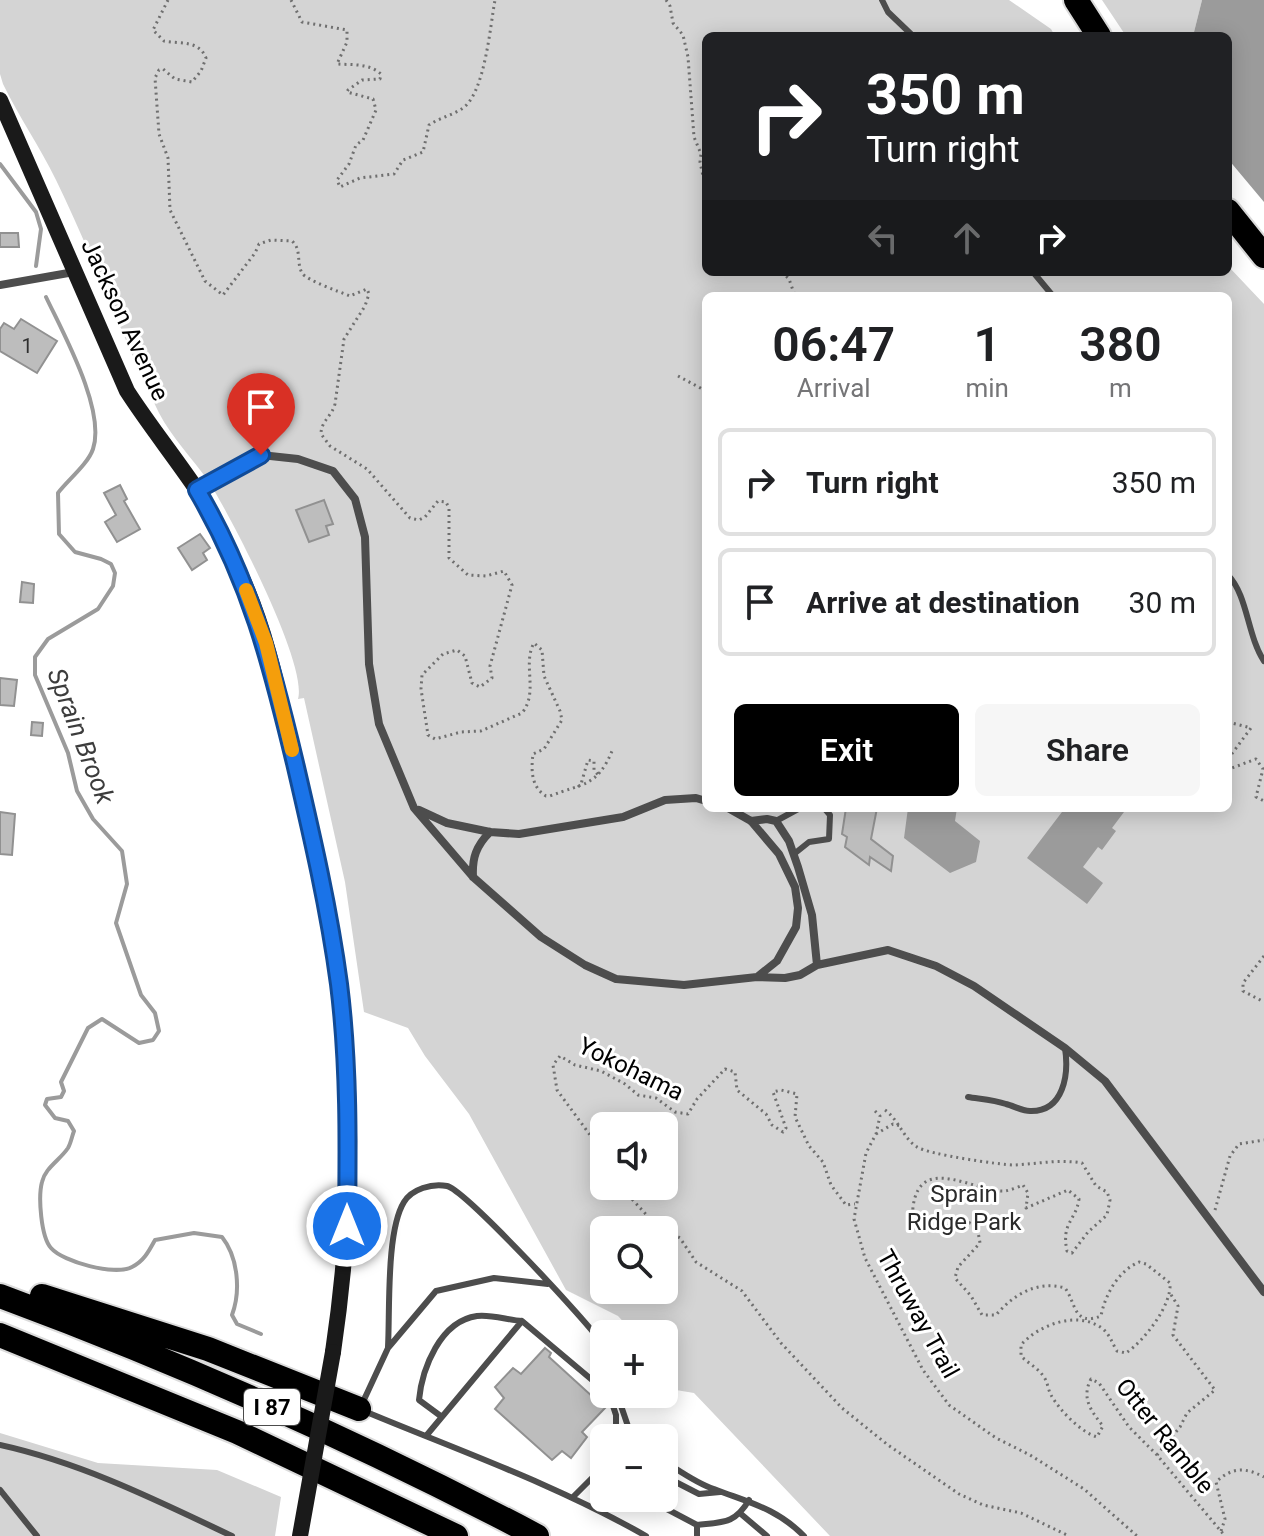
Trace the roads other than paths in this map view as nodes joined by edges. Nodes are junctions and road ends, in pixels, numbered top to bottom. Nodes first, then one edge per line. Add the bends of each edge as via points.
1 (882, 0) edge
2 (1076, 0) edge
3 (909, 32) edge
4 (1096, 32) edge
5 (0, 100) edge
6 (1232, 216) edge
7 (1264, 256) edge
8 (75, 271) junction
9 (1036, 276) edge
10 (0, 285) edge
11 (1050, 292) edge
12 (197, 490) junction
13 (1232, 579) edge
14 (1264, 661) edge
15 (702, 800) edge
16 (414, 808) junction
17 (735, 812) edge
18 (793, 812) edge
19 (827, 812) edge
20 (751, 821) junction
21 (776, 821) junction
22 (490, 832) junction
23 (794, 854) junction
24 (473, 877) junction
25 (817, 965) junction
26 (757, 977) junction
27 (1065, 1048) junction
28 (968, 1097) dead end
29 (548, 1284) junction
30 (0, 1285) edge
31 (1264, 1292) edge
32 (0, 1296) edge
33 (522, 1321) junction
34 (590, 1329) edge
35 (0, 1335) edge
36 (388, 1348) junction
37 (590, 1378) edge
38 (359, 1409) junction
39 (442, 1417) junction
40 (426, 1436) junction
41 (0, 1445) edge
42 (678, 1469) edge
43 (590, 1480) edge
44 (678, 1483) edge
45 (0, 1490) edge
46 (723, 1492) junction
47 (573, 1497) junction
48 (749, 1500) junction
49 (672, 1512) edge
50 (741, 1514) junction
51 (697, 1525) junction
52 (37, 1536) edge
53 (232, 1536) edge
54 (300, 1536) edge
55 (456, 1536) edge
56 (537, 1536) edge
57 (646, 1536) edge
58 (697, 1536) edge
59 (767, 1536) edge
60 (804, 1536) edge

1 - 3 lane
2 - 4 highway
5 - 8 main road, Jackson Avenue
6 - 7 highway
8 - 10 street
8 - 12 main road, Jackson Avenue via 127,391
9 - 11 lane
12 - 16 street via 261,455 298,459 333,471 355,499 365,537 369,664 379,724
12 - 54 main road, Jackson Avenue, bridge via 243,579 266,643 326,899 339,985 347,1081 343,1286
13 - 14 lane
15 - 22 street via 665,800 623,817 519,834
16 - 22 street via 447,823
16 - 24 street
17 - 20 street
18 - 21 lane
19 - 23 lane via 829,839 809,842
20 - 21 street
20 - 26 street via 779,854 795,887 798,908 785,950
21 - 23 street
22 - 24 street via 474,855
23 - 25 street via 812,915
24 - 26 street via 541,937 616,979 684,985
25 - 26 street via 785,978
25 - 27 street via 888,950 936,966
27 - 28 lane via 1060,1093 1042,1110
27 - 31 street via 1105,1081
29 - 34 lane
29 - 36 lane via 494,1278 436,1291
29 - 36 lane via 469,1200 448,1186 423,1187 404,1201 393,1236
30 - 38 highway via 208,1349
32 - 56 highway, I 87 via 275,1409
33 - 37 lane
33 - 39 lane
33 - 39 lane via 477,1316 456,1324 434,1349 420,1382 419,1400
35 - 55 highway, I 87 via 237,1432
36 - 38 lane
38 - 40 lane
39 - 40 lane
40 - 47 lane
41 - 53 lane via 117,1482
42 - 46 lane
43 - 47 lane
44 - 46 lane via 699,1494
45 - 52 lane
46 - 48 lane
47 - 57 lane
48 - 50 lane
48 - 60 lane
49 - 51 lane
50 - 51 lane via 728,1522
50 - 59 lane
51 - 58 lane

